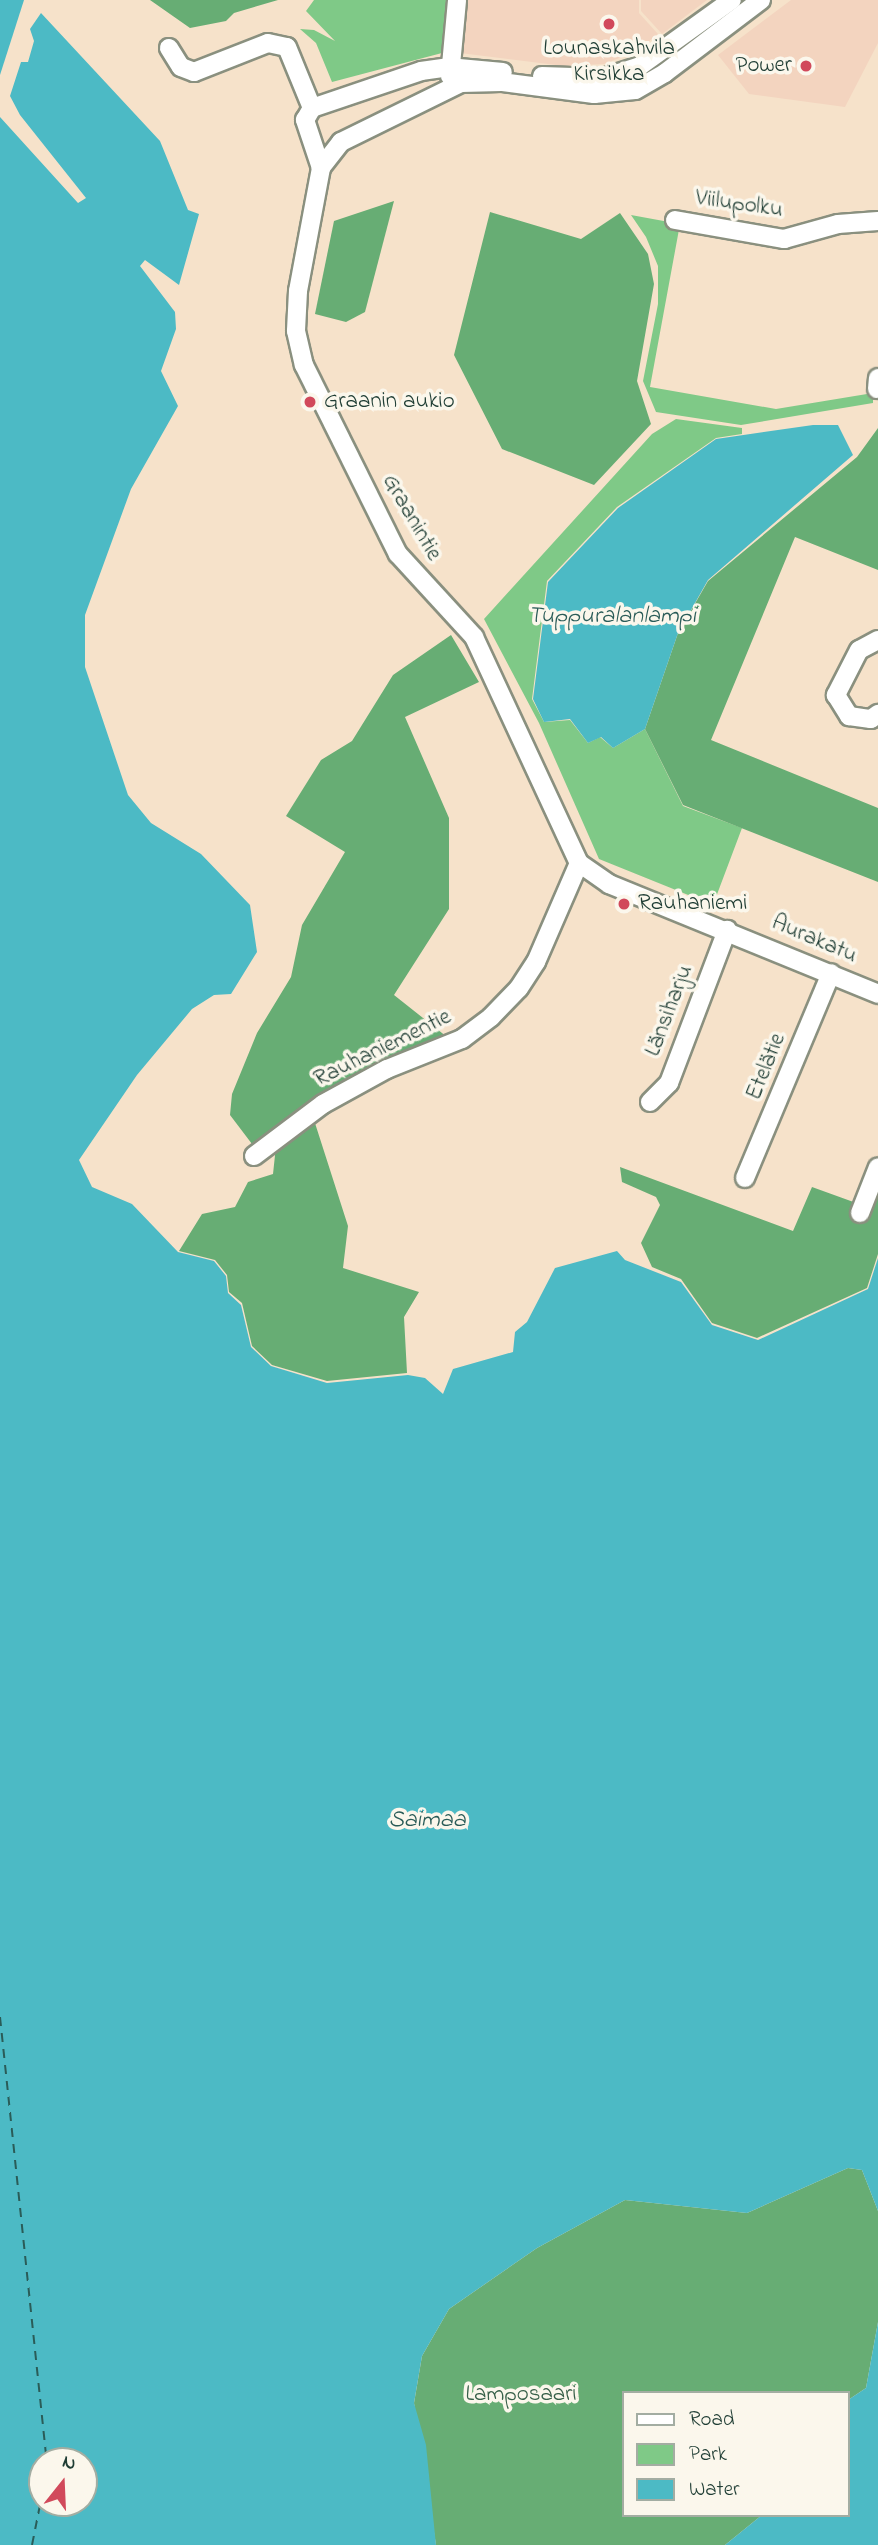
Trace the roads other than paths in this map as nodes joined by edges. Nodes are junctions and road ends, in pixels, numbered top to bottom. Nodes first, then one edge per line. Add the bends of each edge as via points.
1 (457, 0) edge
2 (732, 0) edge
3 (761, 0) edge
4 (169, 48) dead end
5 (448, 67) junction
6 (452, 86) junction
7 (312, 108) junction
8 (320, 168) junction
9 (675, 220) dead end
10 (878, 220) edge
11 (878, 640) edge
12 (878, 714) edge
13 (579, 863) junction
14 (727, 930) junction
15 (831, 973) junction
16 (878, 994) edge
17 (650, 1102) dead end
18 (254, 1156) dead end
19 (878, 1167) edge
20 (745, 1178) dead end
21 (860, 1213) dead end

1 - 5 street
2 - 5 street via 640,66 603,78
3 - 6 street via 665,73 635,90 594,94 501,82
4 - 7 street via 181,67 194,72 268,43 287,47
5 - 6 street
5 - 7 street via 387,79
6 - 8 street via 341,142
7 - 8 street, Graanintie via 305,120
8 - 13 street, Graanintie via 295,311 304,365 398,554 474,637
9 - 10 street, Viilupolku via 784,239 838,224
11 - 12 street via 859,650 836,695 849,716 871,719
13 - 14 street, Aurakatu via 609,884
13 - 18 street, Rauhaniementie via 536,962 491,1017 462,1039 387,1069 323,1104
14 - 15 street, Aurakatu
14 - 17 street, Länsiharju via 670,1083
15 - 16 street, Aurakatu
15 - 20 street, Etelätie
19 - 21 street

